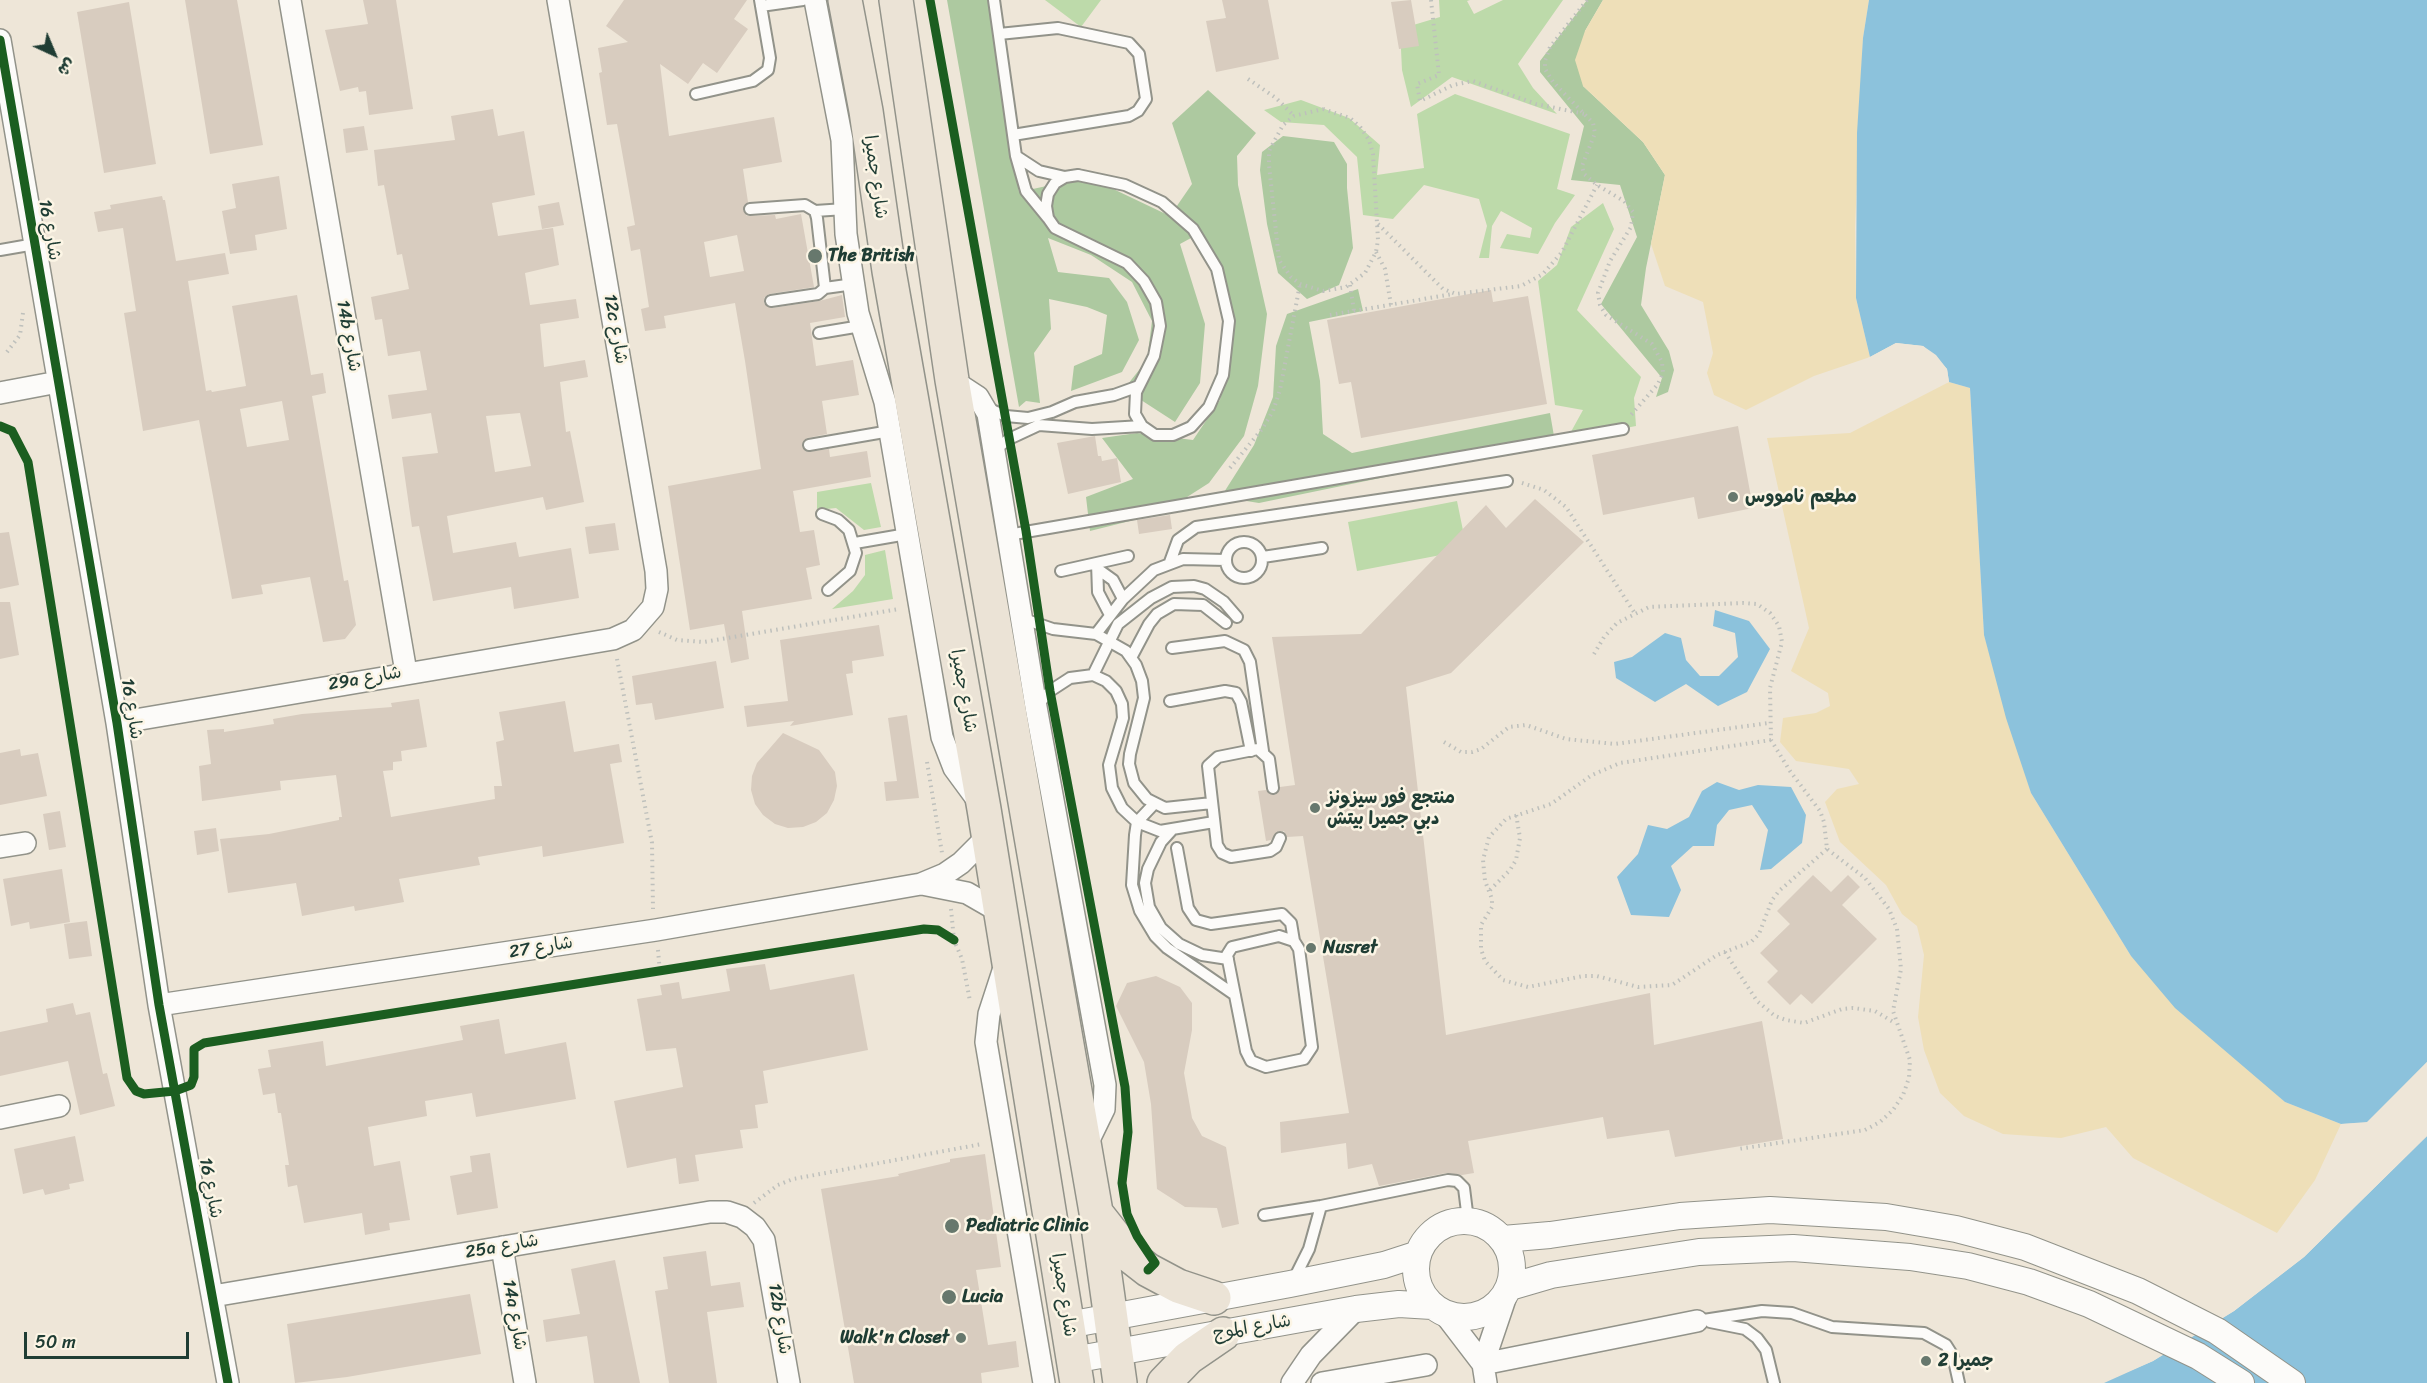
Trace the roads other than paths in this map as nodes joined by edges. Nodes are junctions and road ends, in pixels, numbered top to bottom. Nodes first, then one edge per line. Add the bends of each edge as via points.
1 (290, 0) edge
2 (558, 0) edge
3 (803, 0) edge
4 (815, 0) edge
5 (845, 0) edge
6 (896, 0) edge
7 (994, 0) edge
8 (760, 3) edge
9 (999, 34) junction
10 (0, 40) edge
11 (696, 94) dead end
12 (1013, 135) junction
13 (1016, 156) junction
14 (1065, 177) junction
15 (750, 209) dead end
16 (845, 209) junction
17 (815, 211) junction
18 (1048, 218) junction
19 (35, 244) junction
20 (0, 250) edge
21 (854, 284) junction
22 (825, 288) junction
23 (771, 301) dead end
24 (861, 326) junction
25 (819, 333) dead end
26 (952, 380) junction
27 (58, 382) junction
28 (1139, 386) junction
29 (0, 393) edge
30 (985, 407) junction
31 (1052, 412) junction
32 (1053, 425) junction
33 (1142, 426) junction
34 (1623, 429) road end
35 (890, 431) junction
36 (809, 445) dead end
37 (993, 451) junction
38 (1507, 481) road end
39 (822, 514) dead end
40 (907, 534) junction
41 (1008, 536) junction
42 (855, 543) junction
43 (1322, 548) dead end
44 (1128, 556) dead end
45 (1263, 557) junction
46 (1226, 560) junction
47 (1170, 562) junction
48 (1098, 567) junction
49 (1061, 571) dead end
50 (828, 590) dead end
51 (1123, 599) junction
52 (1110, 615) junction
53 (1237, 616) dead end
54 (1021, 618) junction
55 (1226, 623) dead end
56 (1096, 634) junction
57 (613, 639) joint
58 (1111, 640) junction
59 (1172, 648) dead end
60 (1131, 658) junction
61 (406, 672) junction
62 (1093, 675) junction
63 (1170, 701) dead end
64 (1036, 707) junction
65 (117, 723) junction
66 (1251, 750) junction
67 (1263, 751) junction
68 (1274, 788) dead end
69 (1212, 803) junction
70 (1154, 804) junction
71 (986, 822) junction
72 (1137, 822) junction
73 (1214, 822) junction
74 (1171, 831) junction
75 (1280, 838) dead end
76 (25, 843) dead end
77 (0, 848) edge
78 (1177, 848) dead end
79 (921, 884) junction
80 (1000, 912) junction
81 (1294, 941) junction
82 (1228, 959) junction
83 (1006, 961) junction
84 (1235, 995) junction
85 (159, 1005) junction
86 (59, 1106) dead end
87 (0, 1118) edge
88 (1084, 1148) junction
89 (1321, 1206) junction
90 (1096, 1212) junction
91 (1263, 1215) dead end
92 (1468, 1220) junction
93 (1503, 1239) junction
94 (502, 1247) junction
95 (1418, 1254) junction
96 (768, 1256) joint
97 (1290, 1284) junction
98 (1508, 1290) junction
99 (213, 1296) junction
100 (1214, 1298) junction
101 (1356, 1309) junction
102 (1438, 1309) junction
103 (1109, 1317) junction
104 (1697, 1321) junction
105 (1068, 1325) junction
106 (1223, 1334) junction
107 (1426, 1365) dead end
108 (1117, 1368) edge
109 (1075, 1372) edge
110 (1484, 1374) edge
111 (228, 1383) edge
112 (525, 1383) edge
113 (789, 1383) edge
114 (1044, 1383) edge
115 (1164, 1383) edge
116 (1292, 1383) edge
117 (1323, 1383) edge
118 (1774, 1383) edge
119 (1959, 1383) edge
120 (2241, 1383) edge
121 (2292, 1383) edge

1 - 61 street, 14b شارع
2 - 57 street, 12c شارع via 656,571 657,589 643,622
3 - 8 lane
4 - 16 street via 842,140
5 - 71 main road, شارع جميرا
6 - 26 main road
7 - 9 lane
8 - 11 lane via 770,58 764,75
9 - 12 lane
9 - 12 lane via 1058,28 1129,43 1138,54 1146,99 1129,116
10 - 19 street, شارع 16
12 - 13 lane
13 - 14 lane via 1039,171
13 - 18 lane via 1026,191
14 - 18 lane via 1048,194
14 - 33 lane via 1078,175 1125,185 1162,202 1192,229 1217,268 1228,321 1228,348 1219,390 1200,418 1182,432 1164,437
15 - 17 lane via 805,205
16 - 17 lane
16 - 21 street
17 - 22 lane
18 - 28 lane via 1055,228 1127,263 1152,295 1159,333 1154,356
19 - 20 lane
19 - 27 street, شارع 16
21 - 22 lane
21 - 24 street
22 - 23 lane via 818,294
24 - 25 lane
24 - 35 street via 880,380
26 - 30 street via 978,397
26 - 88 main road
27 - 29 street
27 - 65 street, شارع 16
28 - 31 lane
28 - 33 lane via 1134,407
30 - 31 lane via 1017,418
30 - 37 street
31 - 32 lane
32 - 33 lane via 1092,429
32 - 37 lane via 1029,429
34 - 41 lane
35 - 36 lane
35 - 40 street
37 - 41 street
38 - 47 lane via 1196,527 1178,540
39 - 42 lane via 844,525
40 - 42 lane
40 - 71 street via 942,737 954,768
41 - 54 street
42 - 50 lane via 850,571
43 - 45 lane
44 - 48 lane
45 - 46 lane via 1254,544 1247,542 1233,546
45 - 46 lane via 1259,572 1246,579 1232,573
46 - 47 lane via 1196,558
47 - 51 lane via 1154,570
48 - 49 lane
48 - 51 lane via 1113,580
48 - 52 lane via 1098,592
51 - 52 lane
52 - 56 lane
53 - 58 lane via 1216,594 1205,589 1172,587 1125,618
54 - 56 lane via 1053,628
54 - 64 street
55 - 60 lane via 1203,605 1174,604 1149,624
56 - 58 lane
57 - 61 street, 29a شارع
58 - 60 lane
58 - 62 lane
59 - 67 lane via 1225,641 1244,650 1250,662
60 - 70 lane via 1142,681 1144,698 1132,742 1131,774 1140,792
61 - 65 street, 29a شارع
62 - 64 lane via 1059,683
62 - 72 lane via 1106,681 1122,704 1109,777 1116,799
63 - 66 lane via 1225,691 1236,693
64 - 88 street via 1105,1085 1104,1109
65 - 85 street, شارع 16
66 - 67 lane
66 - 69 lane via 1210,762 1207,771
67 - 68 lane via 1269,759
69 - 70 lane via 1165,808
69 - 73 lane
70 - 72 lane
71 - 79 street, شارع 27 via 961,863
71 - 80 main road, شارع جميرا
72 - 74 lane via 1149,829
72 - 84 lane via 1132,885 1146,923 1167,948
73 - 74 lane
73 - 75 lane via 1217,845 1226,856 1270,850
74 - 82 lane via 1148,869 1145,883 1149,907 1161,928 1179,944 1202,955
76 - 77 street
78 - 81 lane via 1188,908 1196,920 1211,924 1282,914 1291,923
79 - 80 street, شارع 27 via 966,893
79 - 85 street, شارع 27 via 656,930
80 - 83 main road, شارع جميرا
81 - 82 lane via 1279,936 1236,945 1229,950
81 - 84 lane via 1299,949 1312,1039 1304,1059 1266,1067 1251,1061
82 - 84 lane
83 - 105 main road, شارع جميرا
83 - 114 street via 988,1014 986,1042
85 - 99 street, شارع 16
86 - 87 street
88 - 90 main road
89 - 91 lane
89 - 92 lane via 1448,1180 1457,1181 1464,1188
89 - 97 lane via 1309,1249
90 - 100 main road via 1130,1256 1148,1270 1178,1286
90 - 103 main road
92 - 93 street via 1493,1229
92 - 95 street via 1437,1228
93 - 98 street via 1511,1254 1513,1270
93 - 121 street via 1725,1212 1886,1217 1956,1229 2025,1247 2138,1291 2217,1331
94 - 96 street, 25a شارع via 726,1212 755,1227
94 - 99 street, 25a شارع
94 - 112 street, 14a شارع
95 - 97 street, شارع الموج
95 - 102 street via 1417,1282 1423,1295
96 - 113 street, 12b شارع
97 - 100 street, شارع الموج
98 - 102 street via 1498,1304 1472,1317 1458,1317
98 - 110 street
98 - 120 street via 1562,1273 1699,1252 1793,1248 1852,1251 1968,1266 2030,1282 2124,1320 2198,1356
99 - 111 street, شارع 16
100 - 103 street, شارع الموج
101 - 102 street, شارع الموج via 1399,1304
101 - 106 street, شارع الموج
101 - 116 street via 1311,1355
102 - 110 street
103 - 105 street, شارع الموج
103 - 108 main road
104 - 110 street
104 - 118 lane via 1730,1324 1758,1338 1766,1350
104 - 119 lane via 1762,1311 1792,1313 1832,1327 1924,1333 1936,1338 1953,1356
105 - 109 main road, شارع جميرا
106 - 108 street, شارع الموج
106 - 115 main road via 1188,1358
107 - 117 street
108 - 109 street, شارع الموج

